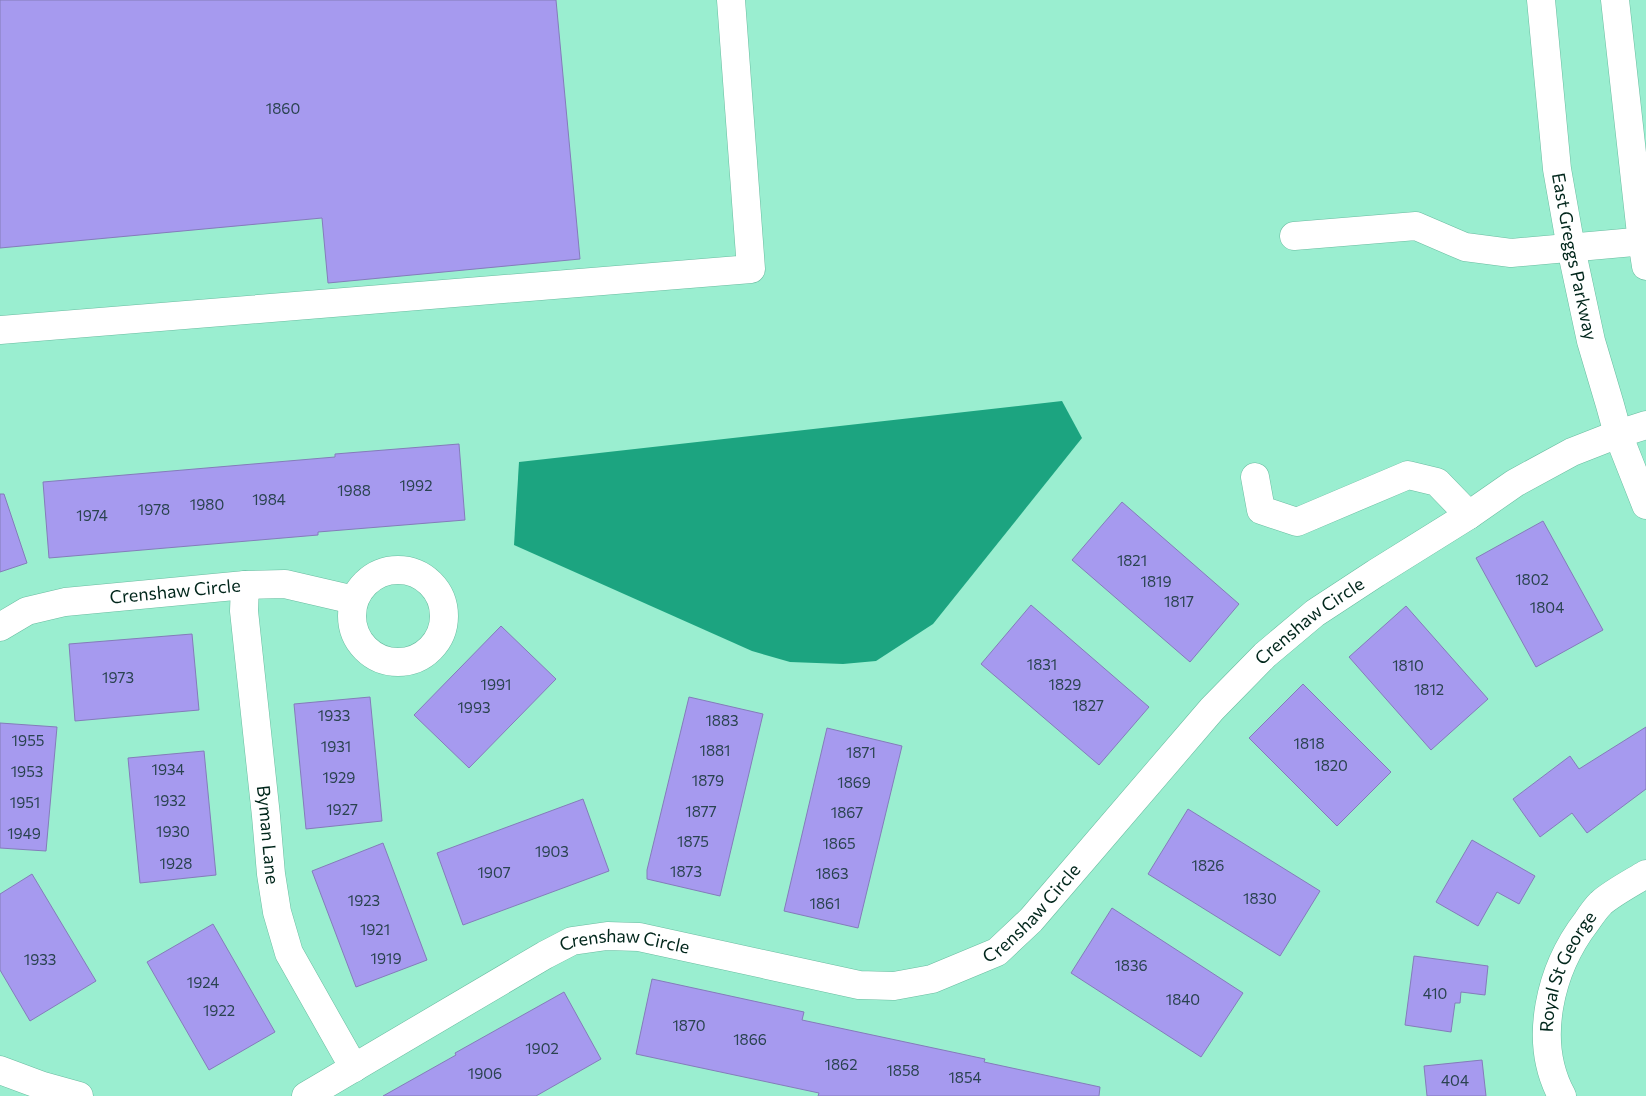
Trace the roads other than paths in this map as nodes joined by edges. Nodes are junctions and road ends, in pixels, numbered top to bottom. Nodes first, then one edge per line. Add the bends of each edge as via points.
1 (731, 0) edge
2 (1541, 0) edge
3 (1615, 0) edge
4 (1294, 236) dead end
5 (1571, 248) junction
6 (1645, 250) edge
7 (0, 330) edge
8 (1646, 425) edge
9 (1618, 434) junction
10 (1255, 478) dead end
11 (1646, 505) edge
12 (1468, 515) junction
13 (245, 585) junction
14 (354, 600) dead end
15 (0, 628) edge
16 (1646, 874) edge
17 (354, 1068) junction
18 (0, 1070) edge
19 (79, 1096) edge
20 (306, 1096) edge
21 (1562, 1096) edge

1 - 7 street via 751,269
2 - 5 street, East Greggs Parkway via 1557,169
3 - 6 street
4 - 5 street via 1416,226 1465,247 1511,253
5 - 6 street
5 - 9 street, East Greggs Parkway via 1591,341
8 - 9 street, Crenshaw Circle
9 - 11 street, East Greggs Parkway
9 - 12 street, Crenshaw Circle via 1555,460
10 - 12 street via 1260,510 1297,522 1408,475 1437,482
12 - 17 street, Crenshaw Circle via 1315,614 1265,655 1212,710 1031,920 997,952 932,979 894,986 859,985 639,936 572,941
13 - 14 street, Crenshaw Circle via 284,584
13 - 15 street, Crenshaw Circle via 65,602 27,611
13 - 17 street, Byman Lane via 244,611 277,912 289,953
16 - 21 street, Royal St George via 1601,903 1578,933 1553,986 1548,1014 1548,1049 1554,1082
17 - 20 street, Crenshaw Circle
18 - 19 street

